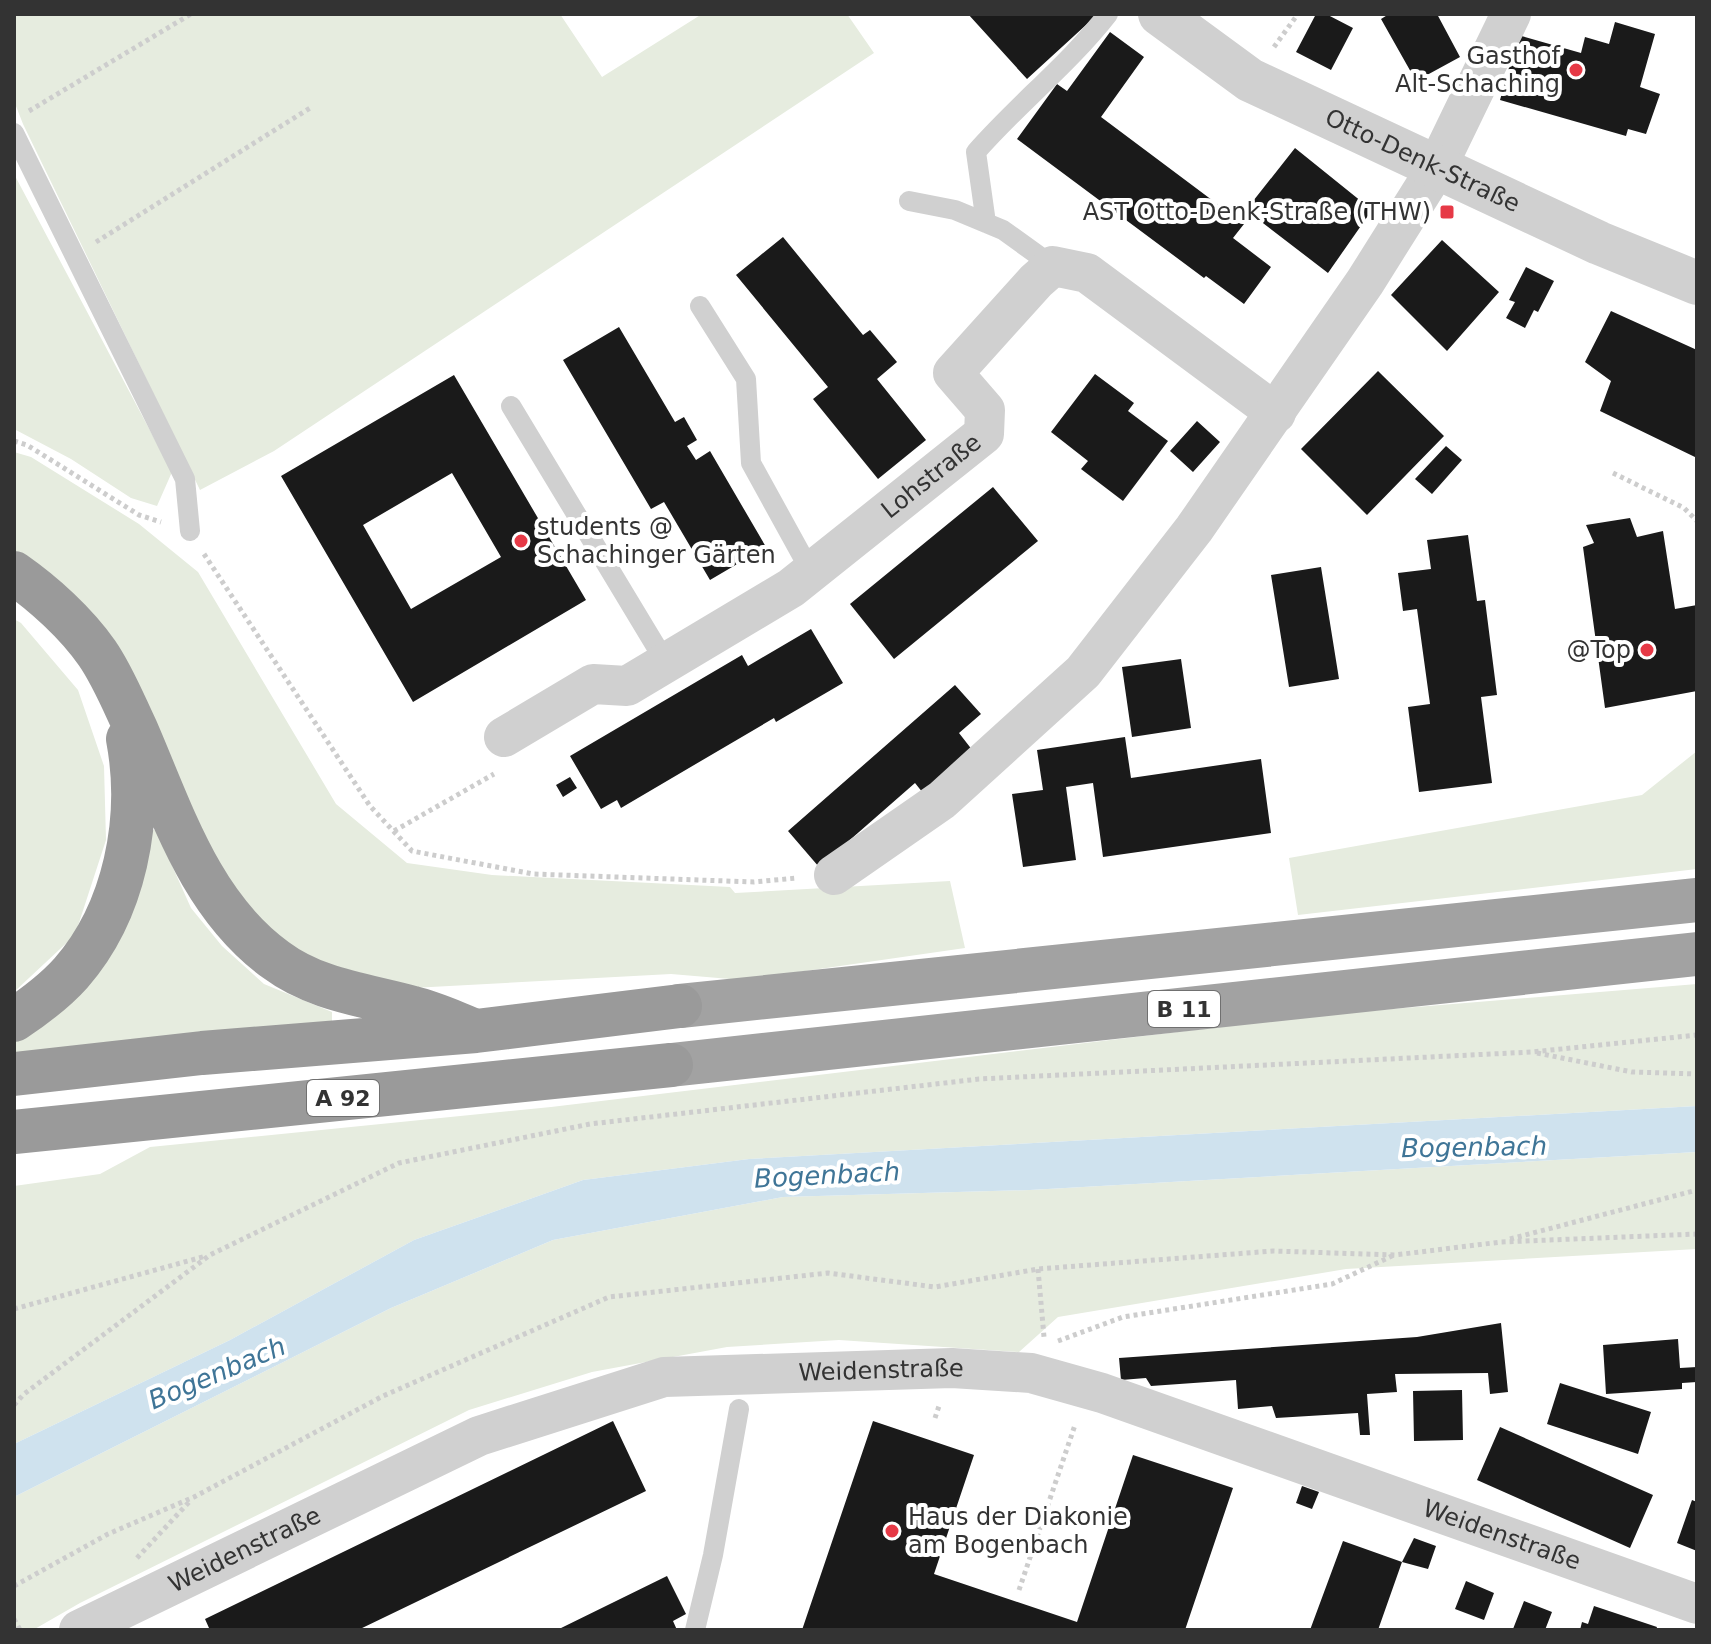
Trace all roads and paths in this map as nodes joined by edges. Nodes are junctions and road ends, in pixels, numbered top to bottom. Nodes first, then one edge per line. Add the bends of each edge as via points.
1 (191, 14) edge
2 (1108, 14) edge
3 (1160, 14) edge
4 (1511, 14) edge
5 (310, 108) dead end
6 (28, 112) dead end
7 (14, 133) edge
8 (1436, 169) junction
9 (909, 201) dead end
10 (986, 223) junction
11 (75, 256) junction
12 (1053, 266) junction
13 (1697, 283) edge
14 (700, 306) dead end
15 (511, 406) dead end
16 (1276, 413) junction
17 (14, 441) edge
18 (1613, 473) dead end
19 (1697, 521) edge
20 (190, 531) junction
21 (811, 572) junction
22 (14, 573) edge
23 (666, 663) junction
24 (120, 693) junction
25 (504, 737) joint
26 (394, 831) junction
27 (834, 875) joint
28 (1697, 900) edge
29 (1697, 954) edge
30 (680, 1006) joint
31 (14, 1020) edge
32 (476, 1031) junction
33 (1697, 1035) edge
34 (1532, 1052) junction
35 (671, 1065) joint
36 (14, 1074) edge
37 (1697, 1074) edge
38 (14, 1132) edge
39 (1697, 1190) edge
40 (1697, 1234) edge
41 (1501, 1242) junction
42 (210, 1255) junction
43 (1395, 1255) junction
44 (1038, 1269) junction
45 (14, 1309) edge
46 (1087, 1390) junction
47 (14, 1405) edge
48 (739, 1409) dead end
49 (14, 1586) edge
50 (1019, 1590) dead end
51 (1697, 1604) edge
52 (14, 1619) edge
53 (20, 1630) edge
54 (79, 1630) edge
55 (695, 1630) edge

1 - 6 path
2 - 10 lane via 976,152
3 - 8 street, Otto-Denk-Straße via 1250,80
4 - 8 street
5 - 11 path
7 - 11 lane
8 - 13 street, Otto-Denk-Straße
8 - 16 street
9 - 10 lane
10 - 12 lane
11 - 20 lane via 185,479
12 - 16 street via 1087,273
12 - 21 street, Lohstraße via 953,373 985,410 984,434
14 - 21 lane via 746,379 751,463
15 - 23 lane
16 - 27 street via 1083,672 942,800
17 - 20 path via 139,515
18 - 19 path via 1684,508
20 - 26 path via 340,763
21 - 23 street, Lohstraße
22 - 24 highway via 97,653
23 - 25 street, Lohstraße via 627,686 593,684
24 - 31 highway via 130,751 132,828 115,896 98,935 72,972
24 - 32 highway via 200,875 251,940 304,977
25 - 26 path via 495,774
26 - 27 path via 412,851 533,874 754,882
28 - 30 highway, B 11
29 - 35 highway, B 11
30 - 32 highway, A 92
32 - 36 highway, A 92
33 - 34 path
34 - 37 path via 1632,1072
34 - 42 path via 979,1079 590,1124 399,1163
35 - 38 highway, A 92
39 - 41 path
40 - 41 path
41 - 43 path
42 - 45 path
42 - 47 path
43 - 44 path via 1273,1251
43 - 44 path via 1332,1284 1123,1317 1044,1346
44 - 49 path via 935,1287 828,1273 609,1297 383,1396
46 - 50 path
46 - 51 street, Weidenstraße
46 - 54 street, Weidenstraße via 1031,1373 952,1368 664,1377 479,1436
48 - 55 lane
52 - 53 path

